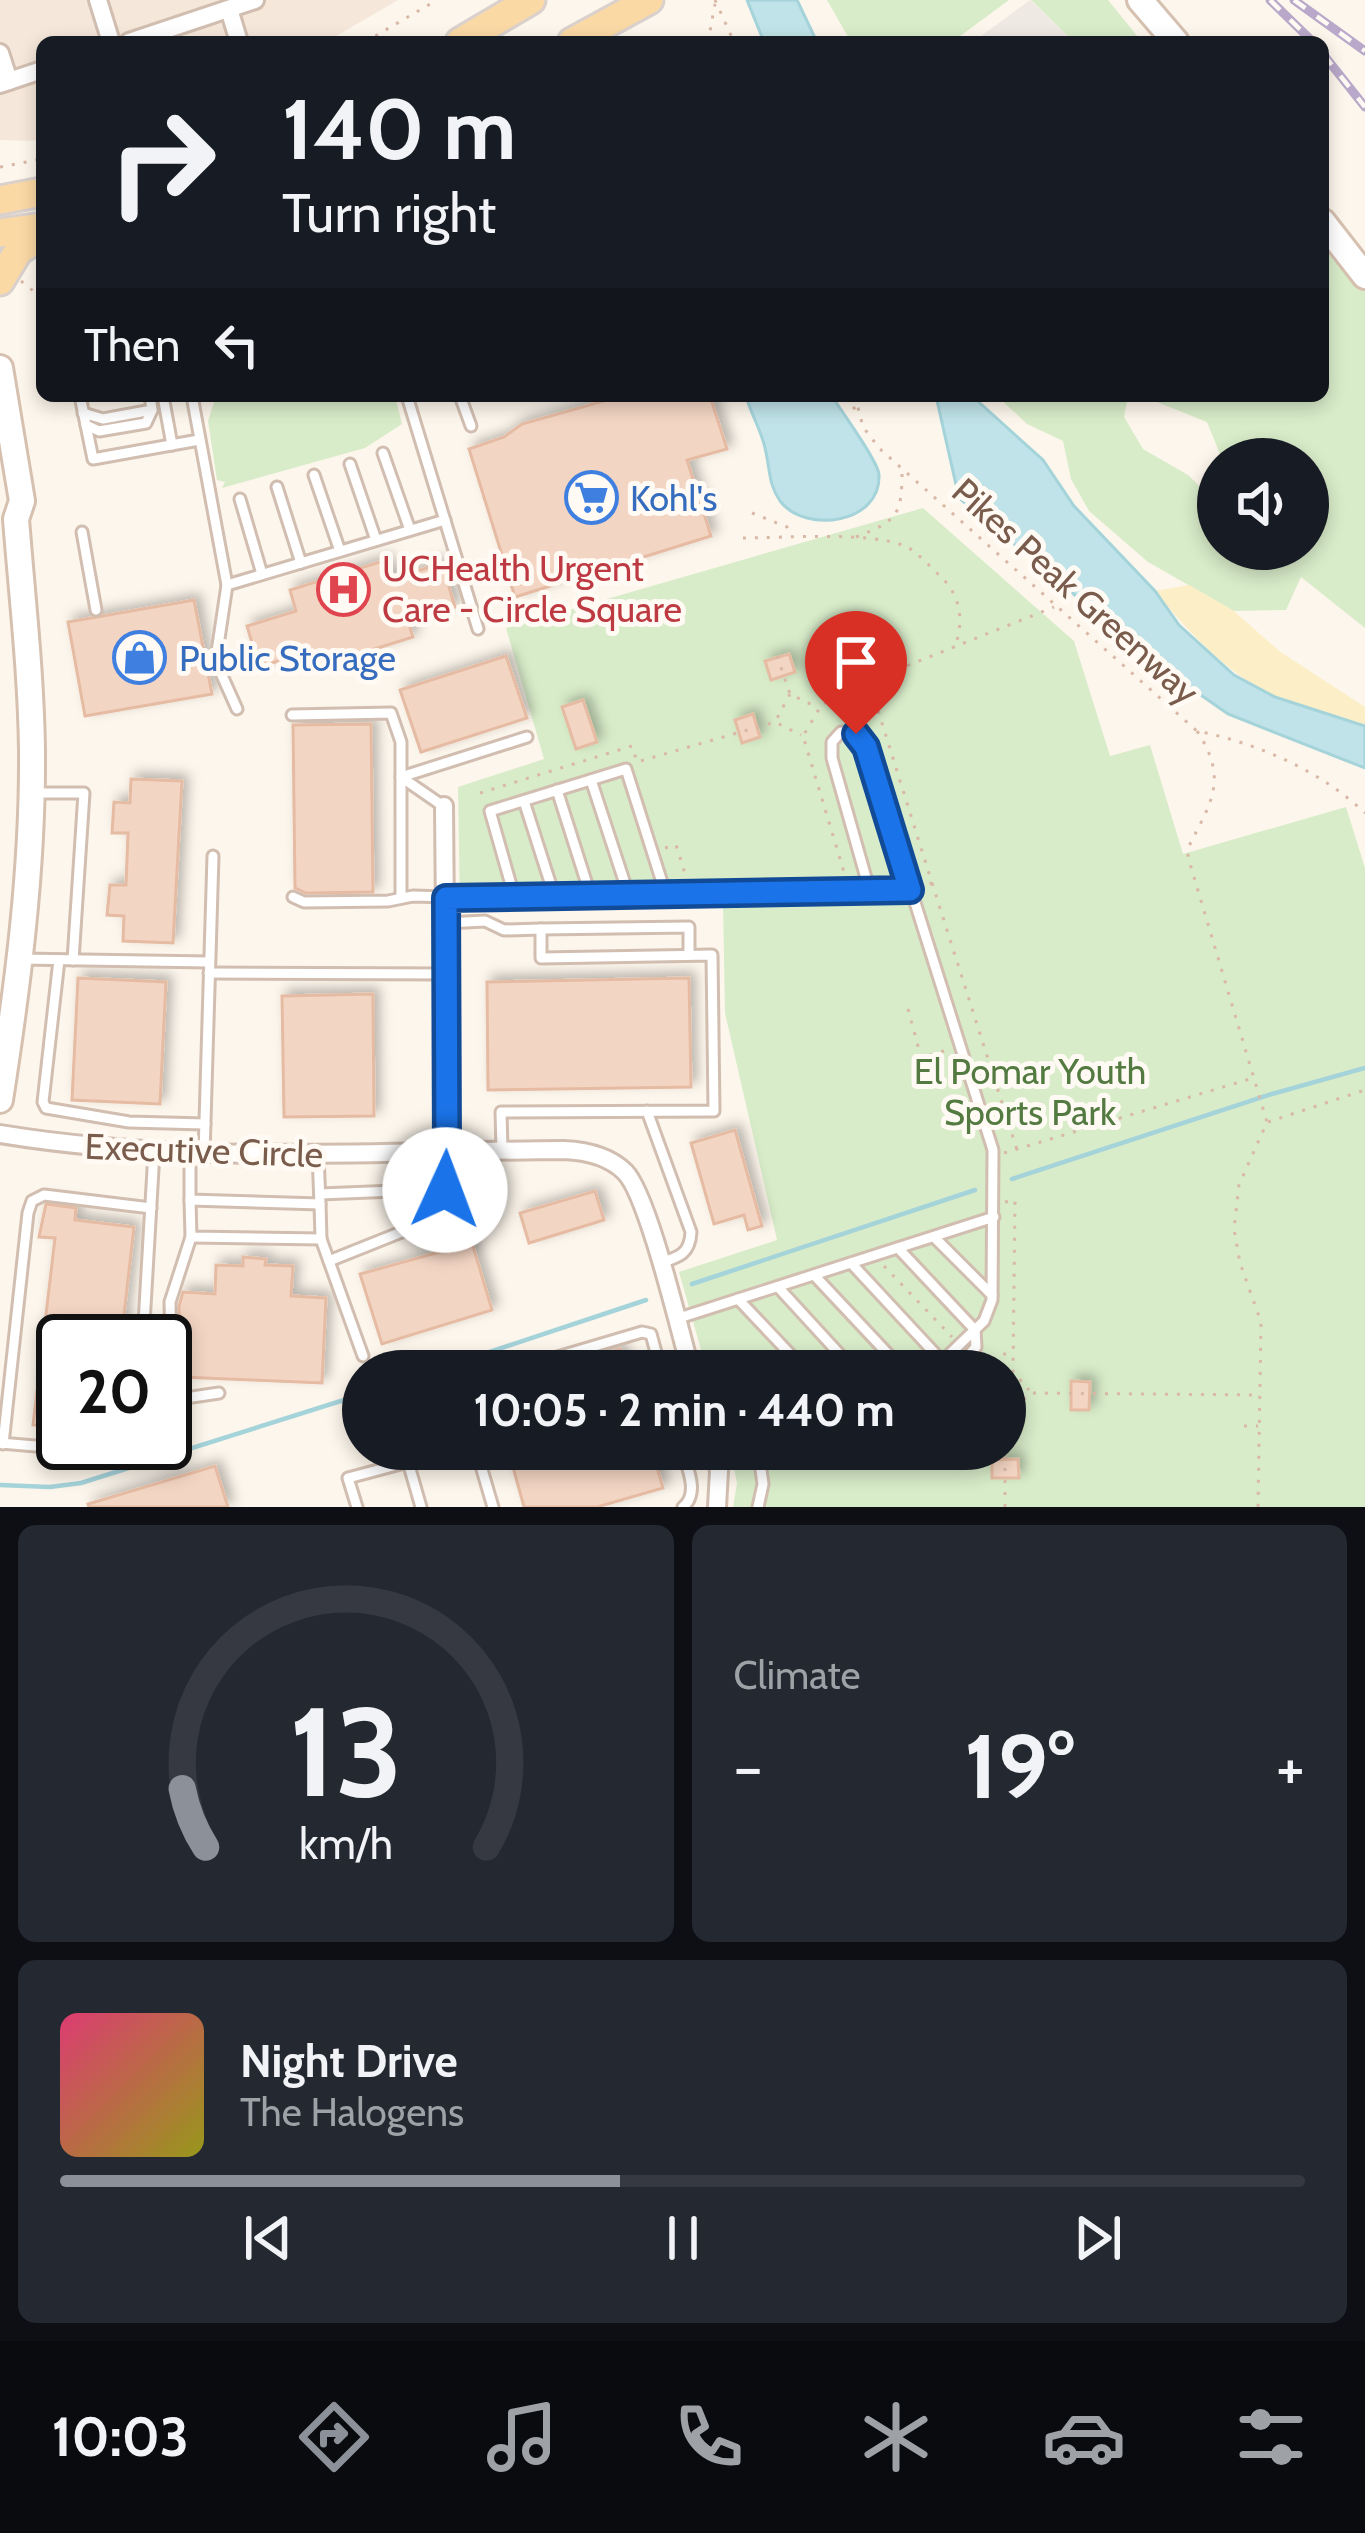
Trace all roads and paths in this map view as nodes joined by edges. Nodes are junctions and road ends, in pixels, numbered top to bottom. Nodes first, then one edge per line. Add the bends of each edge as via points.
1 (98, 0) edge
2 (255, 0) edge
3 (436, 0) edge
4 (531, 0) edge
5 (1140, 0) edge
6 (715, 1) edge
7 (645, 2) edge
8 (221, 7) edge
9 (109, 36) edge
10 (145, 36) edge
11 (236, 36) edge
12 (375, 36) edge
13 (470, 36) edge
14 (583, 36) edge
15 (709, 36) edge
16 (731, 36) edge
17 (1171, 36) edge
18 (0, 53) edge
19 (36, 72) edge
20 (4, 82) edge
21 (36, 160) edge
22 (0, 167) edge
23 (36, 193) edge
24 (0, 200) edge
25 (1329, 230) edge
26 (36, 231) edge
27 (0, 233) edge
28 (36, 236) edge
29 (1365, 276) edge
30 (8, 279) edge
31 (36, 295) edge
32 (0, 368) edge
33 (81, 402) edge
34 (151, 402) edge
35 (164, 402) edge
36 (193, 402) edge
37 (409, 402) edge
38 (462, 402) edge
39 (854, 402) edge
40 (84, 419) junction
41 (471, 426) dead end
42 (199, 440) junction
43 (172, 445) junction
44 (383, 453) dead end
45 (350, 464) dead end
46 (902, 469) junction
47 (314, 475) dead end
48 (277, 487) dead end
49 (0, 495) edge
50 (240, 499) dead end
51 (752, 513) dead end
52 (16, 519) junction
53 (445, 520) junction
54 (410, 530) junction
55 (82, 532) dead end
56 (743, 538) dead end
57 (792, 538) junction
58 (852, 538) junction
59 (376, 540) junction
60 (340, 551) junction
61 (301, 562) junction
62 (262, 574) junction
63 (227, 585) junction
64 (1055, 606) junction
65 (96, 610) dead end
66 (478, 629) dead end
67 (955, 648) junction
68 (777, 656) dead end
69 (871, 687) junction
70 (790, 694) junction
71 (818, 708) junction
72 (237, 709) dead end
73 (292, 715) dead end
74 (775, 722) junction
75 (1198, 731) junction
76 (527, 736) dead end
77 (803, 736) junction
78 (401, 777) junction
79 (591, 780) junction
80 (557, 790) junction
81 (32, 793) junction
82 (480, 793) dead end
83 (524, 800) junction
84 (444, 806) joint
85 (1365, 813) edge
86 (664, 849) dead end
87 (213, 856) dead end
88 (932, 883) junction
89 (910, 890) junction
90 (850, 892) junction
91 (870, 892) junction
92 (666, 895) junction
93 (691, 895) junction
94 (629, 896) junction
95 (292, 897) dead end
96 (591, 897) junction
97 (401, 898) junction
98 (446, 898) junction
99 (555, 898) junction
100 (515, 899) junction
101 (446, 923) junction
102 (541, 929) junction
103 (689, 956) junction
104 (21, 959) junction
105 (59, 960) junction
106 (74, 960) junction
107 (209, 968) junction
108 (446, 974) junction
109 (908, 1009) dead end
110 (952, 1049) dead end
111 (921, 1058) junction
112 (1255, 1078) junction
113 (928, 1084) dead end
114 (1365, 1090) edge
115 (0, 1100) edge
116 (647, 1111) junction
117 (1267, 1122) junction
118 (205, 1124) junction
119 (0, 1134) edge
120 (442, 1150) junction
121 (502, 1150) junction
122 (993, 1150) junction
123 (1016, 1150) junction
124 (154, 1152) junction
125 (197, 1154) junction
126 (317, 1154) junction
127 (1004, 1186) dead end
128 (445, 1190) junction
129 (320, 1199) junction
130 (190, 1200) junction
131 (151, 1208) junction
132 (994, 1217) junction
133 (191, 1237) junction
134 (934, 1237) junction
135 (321, 1239) junction
136 (898, 1248) junction
137 (874, 1256) junction
138 (329, 1261) junction
139 (660, 1263) junction
140 (851, 1263) junction
141 (814, 1275) junction
142 (778, 1287) junction
143 (992, 1294) junction
144 (738, 1299) junction
145 (145, 1314) edge
146 (676, 1319) junction
147 (975, 1330) junction
148 (953, 1339) dead end
149 (361, 1350) edge
150 (581, 1350) edge
151 (655, 1350) edge
152 (686, 1350) edge
153 (786, 1350) edge
154 (836, 1350) edge
155 (884, 1350) edge
156 (932, 1350) edge
157 (954, 1350) edge
158 (1013, 1350) edge
159 (1026, 1387) edge
160 (1031, 1393) junction
161 (219, 1394) dead end
162 (1260, 1395) junction
163 (1026, 1397) edge
164 (1244, 1426) dead end
165 (1260, 1426) junction
166 (1, 1444) edge
167 (36, 1447) edge
168 (482, 1470) edge
169 (687, 1470) edge
170 (719, 1470) edge
171 (761, 1470) edge
172 (1005, 1470) edge
173 (358, 1507) edge
174 (421, 1507) edge
175 (493, 1507) edge
176 (683, 1507) edge
177 (717, 1507) edge
178 (758, 1507) edge
179 (1005, 1507) edge
180 (1258, 1507) edge

1 - 9 street
2 - 8 street
3 - 12 path
4 - 13 main road
5 - 17 street
6 - 15 path
6 - 16 path
7 - 14 main road
8 - 10 street
8 - 11 street
18 - 20 street
19 - 20 street
21 - 22 path
23 - 24 main road
25 - 29 street
26 - 27 main road
28 - 30 main road via 18,251
30 - 31 path
32 - 52 street via 22,501
33 - 40 lane
34 - 40 lane via 152,410
35 - 43 lane
36 - 42 lane
37 - 53 lane
38 - 41 lane
39 - 46 path, Pikes Peak Greenway via 862,427
40 - 43 lane via 93,459
42 - 43 lane
42 - 63 lane
44 - 54 lane
45 - 59 lane
46 - 58 path via 900,508 890,524
46 - 64 path, Pikes Peak Greenway
47 - 60 lane
48 - 61 lane
49 - 52 street
50 - 62 lane
51 - 57 path via 787,526
52 - 81 street
53 - 54 lane
53 - 66 lane
54 - 59 lane
55 - 65 lane
56 - 57 path
57 - 58 path
58 - 67 path via 906,546 952,588 959,604
59 - 60 lane
60 - 61 lane
61 - 62 lane
62 - 63 lane
63 - 72 lane via 217,652
64 - 67 path
64 - 75 path, Pikes Peak Greenway
67 - 69 path via 869,681
68 - 70 path
69 - 71 path
69 - 88 path
70 - 71 path
70 - 74 path
71 - 77 path
73 - 78 lane via 391,712
74 - 77 path
74 - 82 path via 637,762 632,746
75 - 85 path, Pikes Peak Greenway via 1326,781
75 - 112 path via 1211,754 1215,794 1188,857
76 - 78 lane
77 - 90 path
78 - 84 lane
78 - 97 lane
79 - 80 lane
79 - 92 lane via 626,769
79 - 94 lane
80 - 83 lane
80 - 96 lane
81 - 104 street
81 - 106 lane via 83,793
83 - 99 lane
83 - 100 lane via 490,811
84 - 98 street
86 - 93 path via 676,845
87 - 107 lane
88 - 89 path
88 - 123 path
89 - 91 lane
89 - 91 lane via 866,747 856,734 841,732 832,758
89 - 122 lane
90 - 91 lane
90 - 93 lane
92 - 93 lane
92 - 94 lane
94 - 96 lane
95 - 97 lane
96 - 99 lane
97 - 98 lane
98 - 100 lane
98 - 101 street
99 - 100 lane
101 - 102 lane
101 - 108 street
102 - 103 lane via 541,958
102 - 103 lane via 689,927
103 - 116 lane via 712,955 714,1111
104 - 105 lane
104 - 115 street
105 - 106 lane
105 - 118 lane via 46,1108
106 - 107 lane
107 - 108 lane
107 - 118 lane
108 - 120 street
109 - 111 path
110 - 111 path
111 - 113 path
112 - 117 path
112 - 123 path
114 - 117 path
116 - 121 lane via 501,1112
116 - 139 lane via 691,1232 688,1250
117 - 162 path via 1240,1185 1234,1229 1261,1322
118 - 125 lane
119 - 124 street, Executive Circle
120 - 121 street, Executive Circle
120 - 126 street, Executive Circle
120 - 128 lane
121 - 139 street, Executive Circle via 582,1151 627,1173
122 - 123 path
122 - 132 lane
124 - 125 street, Executive Circle
124 - 131 lane
125 - 126 street, Executive Circle
125 - 130 lane
126 - 129 lane
127 - 158 path via 1004,1202 1015,1201
128 - 129 lane
128 - 138 lane via 449,1213
129 - 130 lane
129 - 135 lane
130 - 133 lane
131 - 145 lane
131 - 166 lane via 44,1195 32,1201
132 - 134 lane
132 - 143 lane
133 - 135 lane
133 - 161 lane via 170,1302 172,1400
134 - 136 lane
134 - 143 lane
135 - 138 lane
136 - 137 lane
136 - 147 lane
137 - 140 lane
137 - 148 path
138 - 149 lane
139 - 146 street, Executive Circle
140 - 141 lane
140 - 156 lane
141 - 142 lane
141 - 155 lane
142 - 144 lane
142 - 154 lane
143 - 147 lane
144 - 146 lane
144 - 153 lane
146 - 152 street, Executive Circle
147 - 157 lane
150 - 151 lane via 642,1332 651,1334
159 - 160 path
160 - 162 path
160 - 163 path
162 - 165 path
164 - 165 path
165 - 180 path
166 - 167 lane
168 - 175 lane
169 - 176 lane via 692,1491
170 - 177 street
171 - 178 lane
172 - 179 path
173 - 174 lane via 348,1478 407,1462

